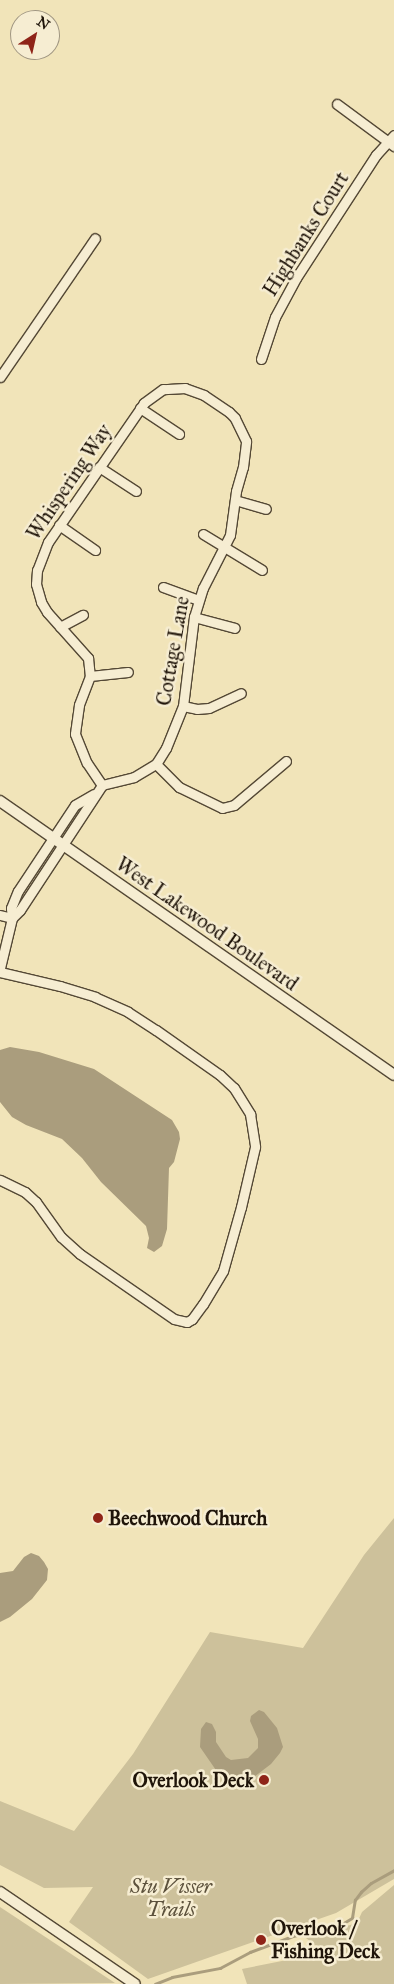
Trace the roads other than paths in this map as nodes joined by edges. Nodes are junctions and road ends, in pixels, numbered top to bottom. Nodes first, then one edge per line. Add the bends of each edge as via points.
1 (337, 104) dead end
2 (392, 141) edge
3 (95, 238) dead end
4 (261, 359) dead end
5 (0, 377) edge
6 (214, 401) joint
7 (140, 408) junction
8 (179, 434) dead end
9 (99, 467) junction
10 (136, 491) dead end
11 (235, 500) junction
12 (266, 509) dead end
13 (59, 525) junction
14 (203, 534) dead end
15 (224, 548) junction
16 (95, 550) dead end
17 (262, 570) dead end
18 (162, 587) dead end
19 (198, 600) junction
20 (83, 614) dead end
21 (194, 617) junction
22 (60, 627) junction
23 (236, 628) dead end
24 (128, 672) dead end
25 (90, 676) junction
26 (241, 693) dead end
27 (183, 706) junction
28 (286, 761) dead end
29 (156, 764) junction
30 (102, 785) junction
31 (94, 794) junction
32 (0, 801) edge
33 (53, 838) junction
34 (63, 844) junction
35 (0, 915) edge
36 (12, 918) junction
37 (0, 968) edge
38 (0, 972) edge
39 (394, 1075) edge
40 (0, 1180) edge
41 (0, 1892) edge
42 (134, 1984) edge

1 - 2 street
2 - 4 street, Highbanks Court via 376,154 296,278 276,317
3 - 5 street
6 - 7 street, Whispering Way via 194,390 176,387 157,391
6 - 11 street, Cottage Lane via 236,418 246,441
7 - 8 street
7 - 9 street, Whispering Way
9 - 10 street
9 - 13 street, Whispering Way
11 - 12 street
11 - 15 street, Cottage Lane via 230,535
13 - 16 street
13 - 22 street, Whispering Way via 42,553 36,577 41,602
14 - 15 street
15 - 17 street
15 - 19 street, Cottage Lane
18 - 19 street
19 - 21 street, Cottage Lane
20 - 22 street
21 - 23 street
21 - 27 street, Cottage Lane
22 - 25 street, Whispering Way via 88,658
24 - 25 street
25 - 30 street via 79,705 75,734 87,763
26 - 27 street via 209,708
27 - 29 street, Cottage Lane
28 - 29 street via 234,805 222,808 179,787
29 - 30 street, Cottage Lane via 134,777
30 - 31 street
31 - 33 street via 75,805
31 - 34 street via 91,804
32 - 33 street, West Lakewood Boulevard
33 - 34 street, West Lakewood Boulevard
33 - 36 street via 18,891 11,908
34 - 36 street
34 - 39 street, West Lakewood Boulevard
35 - 36 street
36 - 37 street
38 - 40 street via 75,990 128,1012 220,1075 244,1103 253,1128 255,1147 229,1252 218,1280 195,1316 187,1322 174,1319 73,1248 36,1202 25,1192
41 - 42 street

